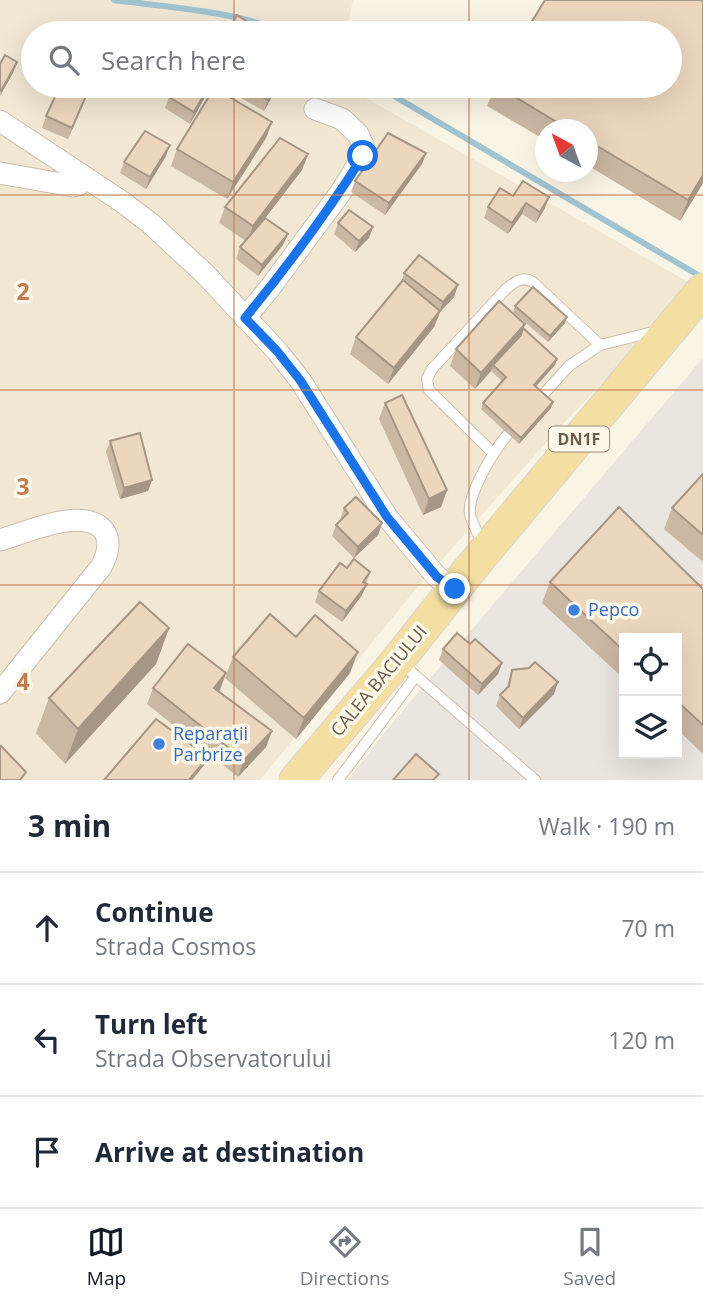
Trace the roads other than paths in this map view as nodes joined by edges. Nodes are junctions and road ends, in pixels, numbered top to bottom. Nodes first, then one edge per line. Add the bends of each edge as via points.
1 (315, 109) dead end
2 (0, 121) edge
3 (0, 173) edge
4 (86, 178) junction
5 (699, 295) edge
6 (245, 318) junction
7 (673, 328) junction
8 (600, 345) junction
9 (540, 398) edge
10 (508, 434) edge
11 (494, 453) junction
12 (0, 540) edge
13 (486, 551) junction
14 (455, 589) junction
15 (407, 668) junction
16 (0, 693) edge
17 (296, 780) edge
18 (338, 780) edge
19 (535, 780) edge

1 - 6 street via 342,119 358,134 363,156
2 - 4 street
3 - 4 street via 73,186
4 - 6 street via 150,223
5 - 7 main road, CALEA BACIULUI / DN1F
6 - 14 street via 300,380 387,517 437,577
7 - 8 lane
7 - 13 main road, CALEA BACIULUI / DN1F
8 - 9 lane via 569,366
8 - 11 lane via 533,282 521,279 507,288 427,379 429,390
10 - 11 lane
11 - 13 lane via 470,513
12 - 16 street via 85,519 103,529 108,540 101,567
13 - 14 main road, CALEA BACIULUI / DN1F
14 - 15 main road, CALEA BACIULUI / DN1F
15 - 17 main road, CALEA BACIULUI / DN1F
15 - 18 lane
15 - 19 lane

